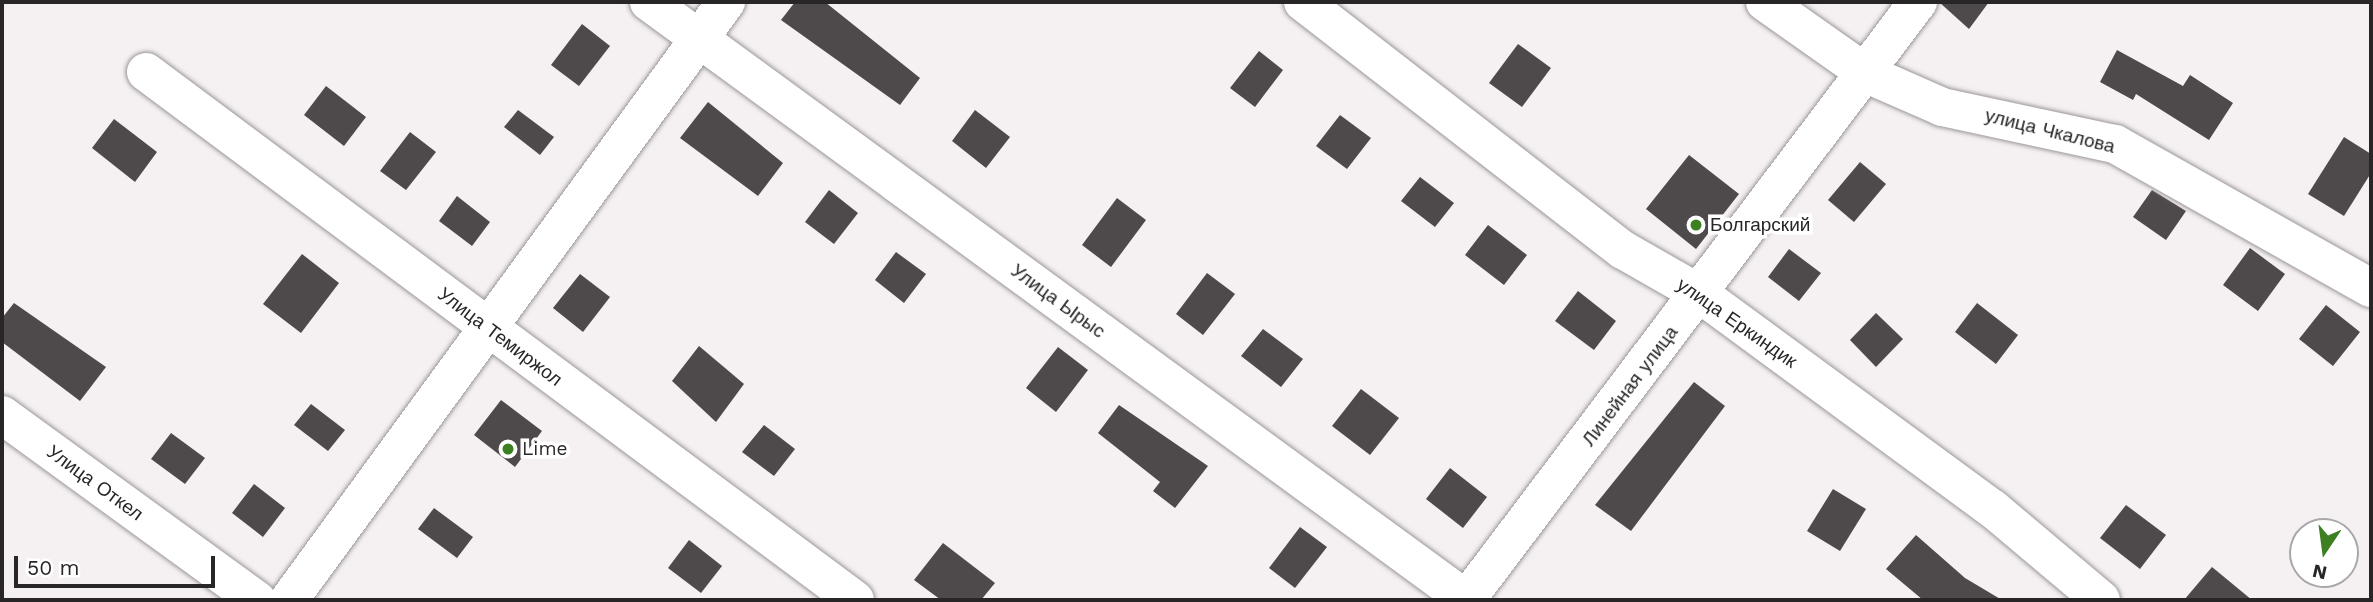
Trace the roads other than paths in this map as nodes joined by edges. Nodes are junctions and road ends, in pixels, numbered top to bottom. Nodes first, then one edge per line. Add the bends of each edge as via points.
1 (649, 2) edge
2 (726, 2) edge
3 (1303, 2) edge
4 (1765, 2) edge
5 (1918, 2) edge
6 (695, 36) junction
7 (146, 72) dead end
8 (1867, 74) junction
9 (2371, 288) edge
10 (1700, 293) junction
11 (490, 330) junction
12 (2, 415) edge
13 (257, 600) edge
14 (289, 600) edge
15 (855, 600) edge
16 (1466, 600) edge
17 (2101, 600) edge

1 - 6 street, Улица Ырыс
2 - 6 street
3 - 10 street, улица Еркиндик via 1623,250
4 - 8 street, улица Чкалова
5 - 8 street, Линейная улица
6 - 11 street
6 - 16 street, Улица Ырыс
7 - 11 street, Улица Темиржол
8 - 9 street, улица Чкалова via 1942,107 2115,144
8 - 10 street, Линейная улица
10 - 16 street, Линейная улица
10 - 17 street, улица Еркиндик via 1993,509
11 - 14 street
11 - 15 street, Улица Темиржол
12 - 13 street, Улица Откел

